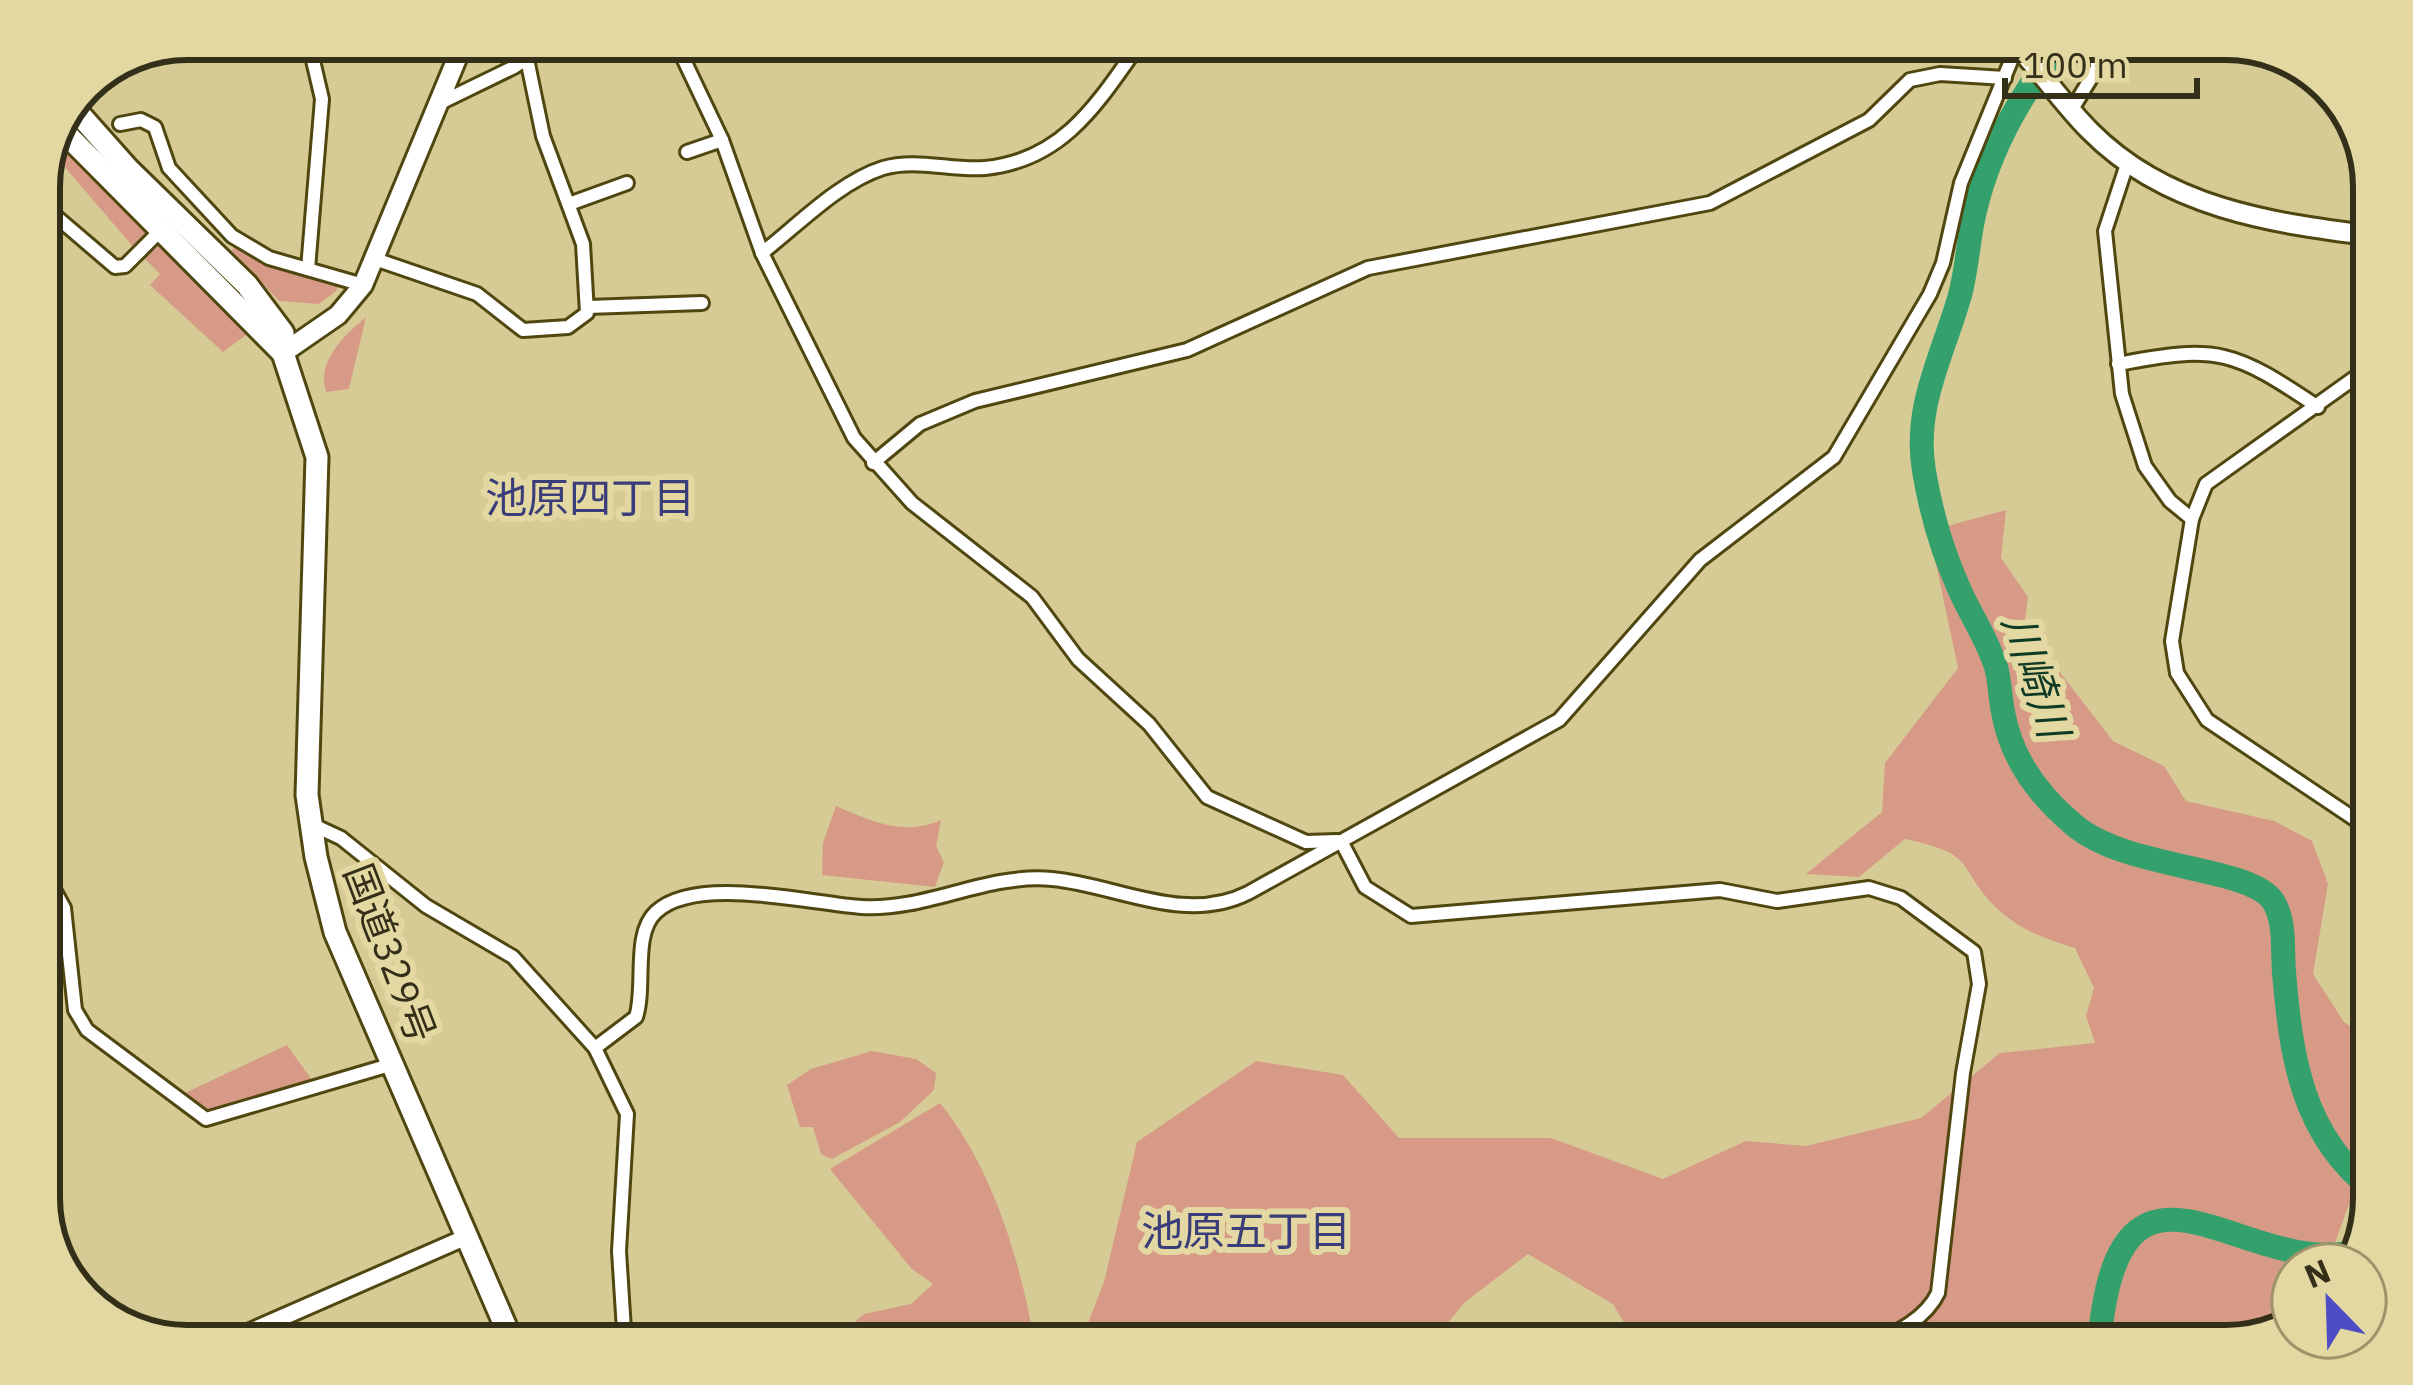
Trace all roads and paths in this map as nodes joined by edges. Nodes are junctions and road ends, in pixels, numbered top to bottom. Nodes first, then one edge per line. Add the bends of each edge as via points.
1 (313, 60) edge
2 (456, 60) edge
3 (523, 60) edge
4 (527, 60) edge
5 (684, 60) edge
6 (1128, 60) edge
7 (2013, 60) edge
8 (2028, 60) edge
9 (2097, 60) edge
10 (2005, 78) junction
11 (439, 103) junction
12 (2069, 108) junction
13 (81, 116) edge
14 (120, 124) dead end
15 (70, 138) edge
16 (722, 140) junction
17 (687, 152) dead end
18 (2127, 164) junction
19 (627, 183) dead end
20 (568, 205) junction
21 (60, 220) edge
22 (160, 231) junction
23 (2353, 232) edge
24 (232, 236) junction
25 (762, 254) junction
26 (218, 257) junction
27 (375, 259) junction
28 (308, 269) junction
29 (364, 285) junction
30 (702, 303) dead end
31 (588, 307) junction
32 (283, 352) junction
33 (2118, 364) junction
34 (2353, 380) edge
35 (2318, 407) junction
36 (873, 463) junction
37 (2192, 519) junction
38 (2353, 818) edge
39 (310, 824) junction
40 (1341, 842) junction
41 (60, 901) edge
42 (595, 1048) junction
43 (392, 1064) junction
44 (466, 1238) junction
45 (265, 1325) edge
46 (505, 1325) edge
47 (624, 1325) edge
48 (1903, 1325) edge

1 - 28 street via 322,99
2 - 11 main road
3 - 11 street
4 - 20 street
5 - 16 street
6 - 25 street via 1080,127 1056,146 986,168 884,168
7 - 10 street
8 - 12 main road
9 - 12 street
10 - 36 street via 1910,80 1869,120 1710,202 1369,268 1187,350 975,401 920,424
10 - 40 street via 1961,183 1930,294 1834,457 1700,560 1559,720
11 - 27 main road
12 - 18 main road
13 - 26 highway, 国道329号
14 - 24 street via 155,127 169,168
15 - 22 highway, 国道329号
16 - 17 street
16 - 25 street
18 - 23 main road via 2219,209
18 - 33 street via 2105,231
19 - 20 street
20 - 31 street via 587,260
21 - 22 street via 115,267
22 - 32 highway, 国道329号
24 - 26 street
24 - 28 street
25 - 36 street
26 - 32 highway, 国道329号 via 275,319
27 - 29 main road
27 - 31 street via 477,294 523,330 568,327
28 - 29 street
29 - 32 main road via 338,315
30 - 31 street
32 - 39 highway, 国道329号 via 309,417 318,476
33 - 35 street via 2213,351 2248,361
33 - 37 street via 2145,466
34 - 35 street
35 - 37 street via 2206,484
36 - 40 street via 1032,596 1078,659 1149,724 1207,796 1306,842
37 - 38 street via 2172,641 2176,673 2207,720
39 - 42 street via 513,957
39 - 43 highway, 国道329号 via 335,932
40 - 42 street via 1210,906 1033,878 870,908 760,895 673,902 645,930 636,1017
40 - 48 street via 1365,886 1411,916 1720,890 1778,901 1869,888 1901,898 1974,952 1979,984 1938,1292
41 - 43 street via 75,1010 87,1030 206,1119
42 - 47 street via 627,1114
43 - 44 highway, 国道329号
44 - 45 street
44 - 46 highway, 国道329号

